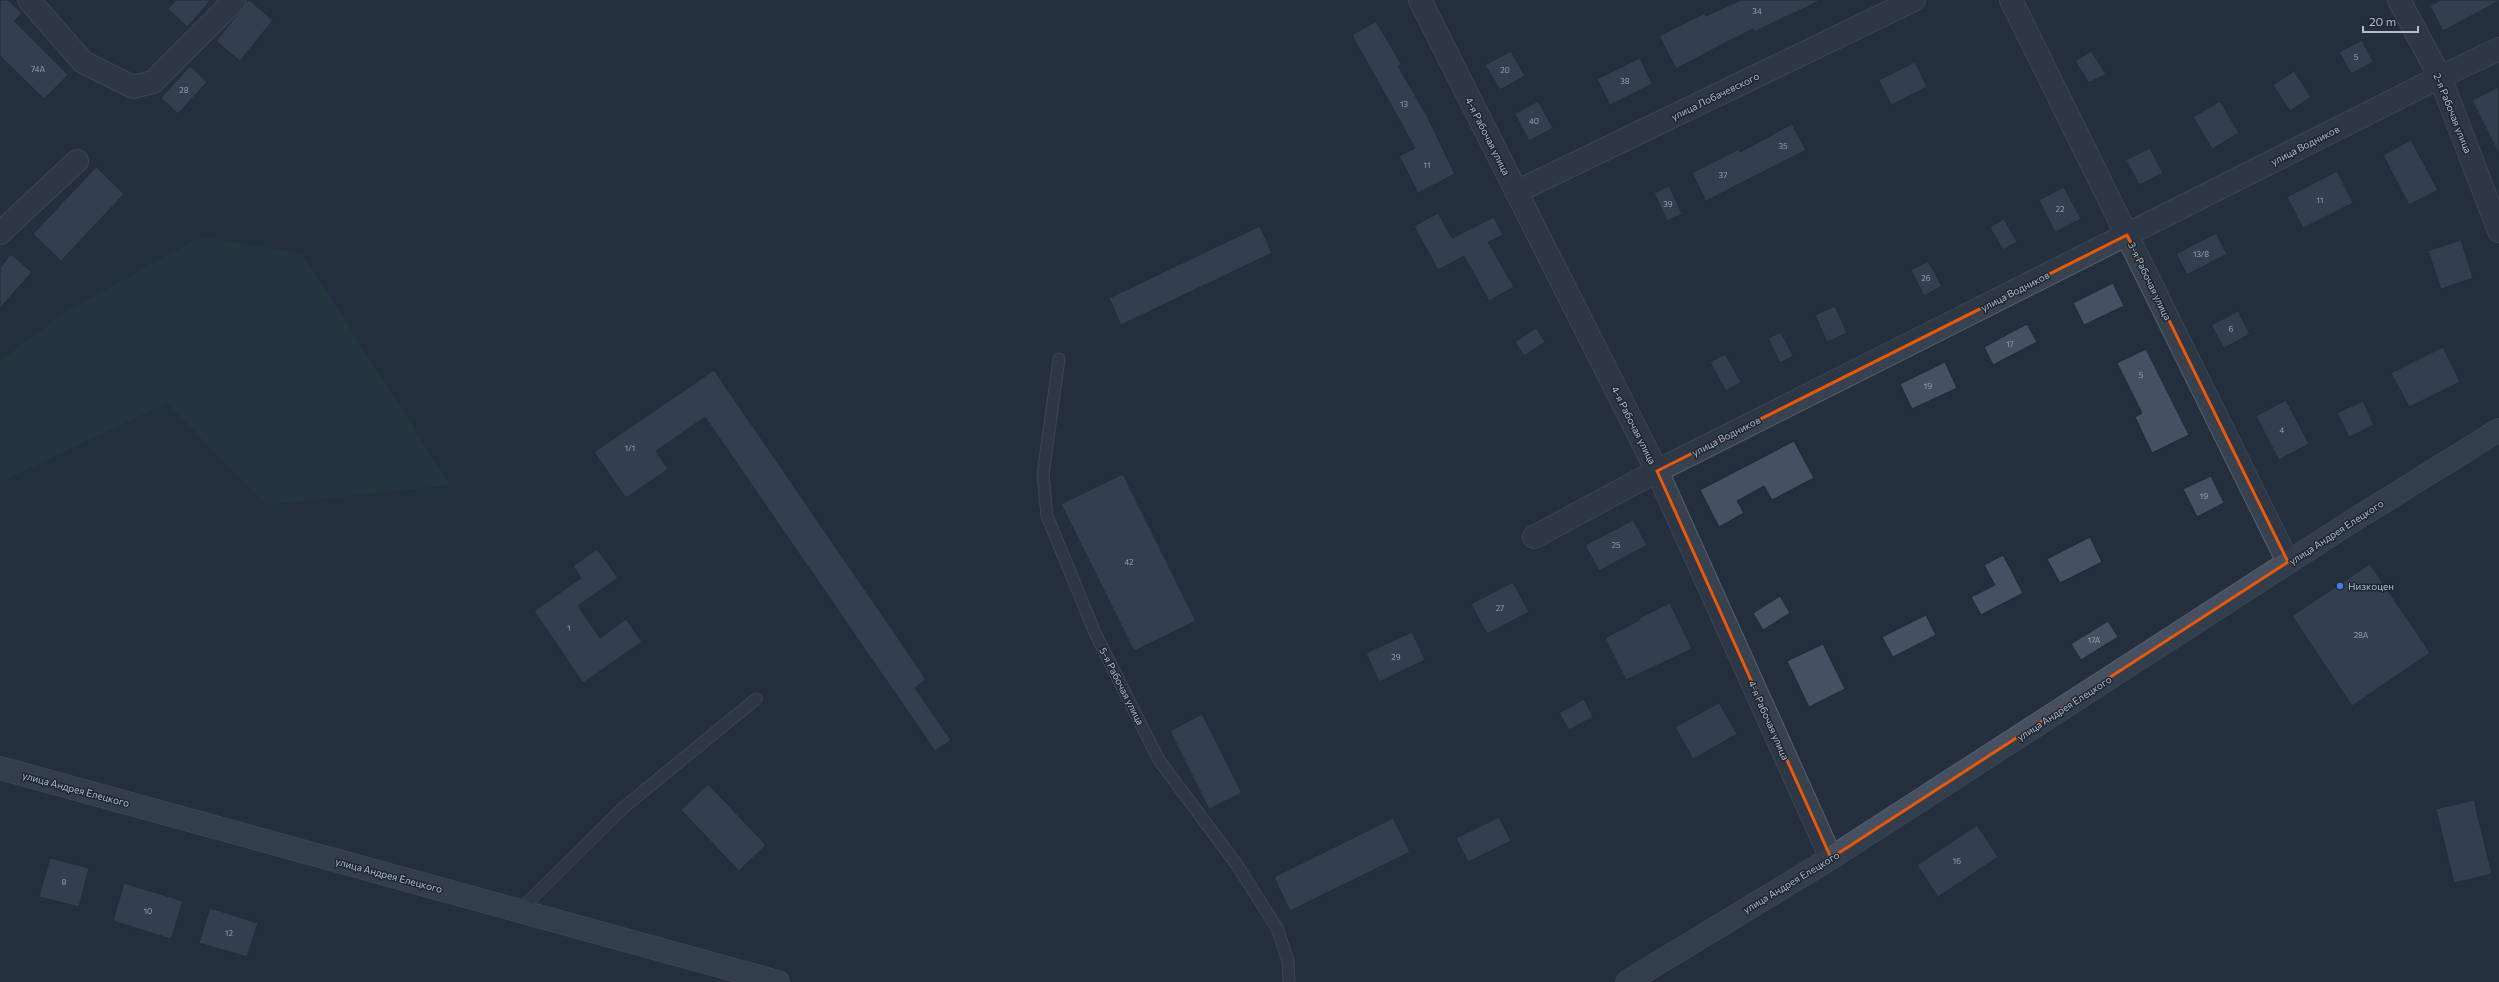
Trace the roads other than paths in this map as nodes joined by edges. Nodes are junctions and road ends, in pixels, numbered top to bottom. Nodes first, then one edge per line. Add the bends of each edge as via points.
1 (29, 0) edge
2 (235, 0) edge
3 (1420, 0) edge
4 (1914, 0) edge
5 (2011, 0) edge
6 (2399, 0) edge
7 (2499, 49) edge
8 (2440, 77) junction
9 (77, 161) dead end
10 (1516, 192) junction
11 (2499, 231) edge
12 (0, 232) edge
13 (2127, 234) junction
14 (1059, 359) dead end
15 (2499, 430) edge
16 (1657, 471) junction
17 (1534, 537) dead end
18 (2288, 562) junction
19 (756, 699) dead end
20 (0, 768) edge
21 (1831, 858) junction
22 (520, 911) junction
23 (720, 974) edge
24 (778, 982) edge
25 (1289, 982) edge
26 (1627, 982) edge

1 - 2 street via 83,62 133,86 153,82
3 - 10 street, 4-я Рабочая улица
4 - 10 street, улица Лобачевского
5 - 13 street, 3-я Рабочая улица
6 - 8 street, 2-я Рабочая улица
7 - 8 street, улица Водников
8 - 11 street, 2-я Рабочая улица
8 - 13 street, улица Водников
9 - 12 street
10 - 16 street, 4-я Рабочая улица
13 - 16 street, улица Водников
13 - 18 street, 3-я Рабочая улица
14 - 25 lane, 5-я Рабочая улица via 1043,474 1047,516 1096,635 1159,760 1237,865 1277,928 1288,961
15 - 18 main road, улица Андрея Елецкого
16 - 17 street, улица Водников
16 - 21 street, 4-я Рабочая улица
18 - 21 main road, улица Андрея Елецкого
19 - 22 lane via 623,808
20 - 22 main road, улица Андрея Елецкого
21 - 26 main road, улица Андрея Елецкого
22 - 23 main road, улица Андрея Елецкого
23 - 24 main road, улица Андрея Елецкого

